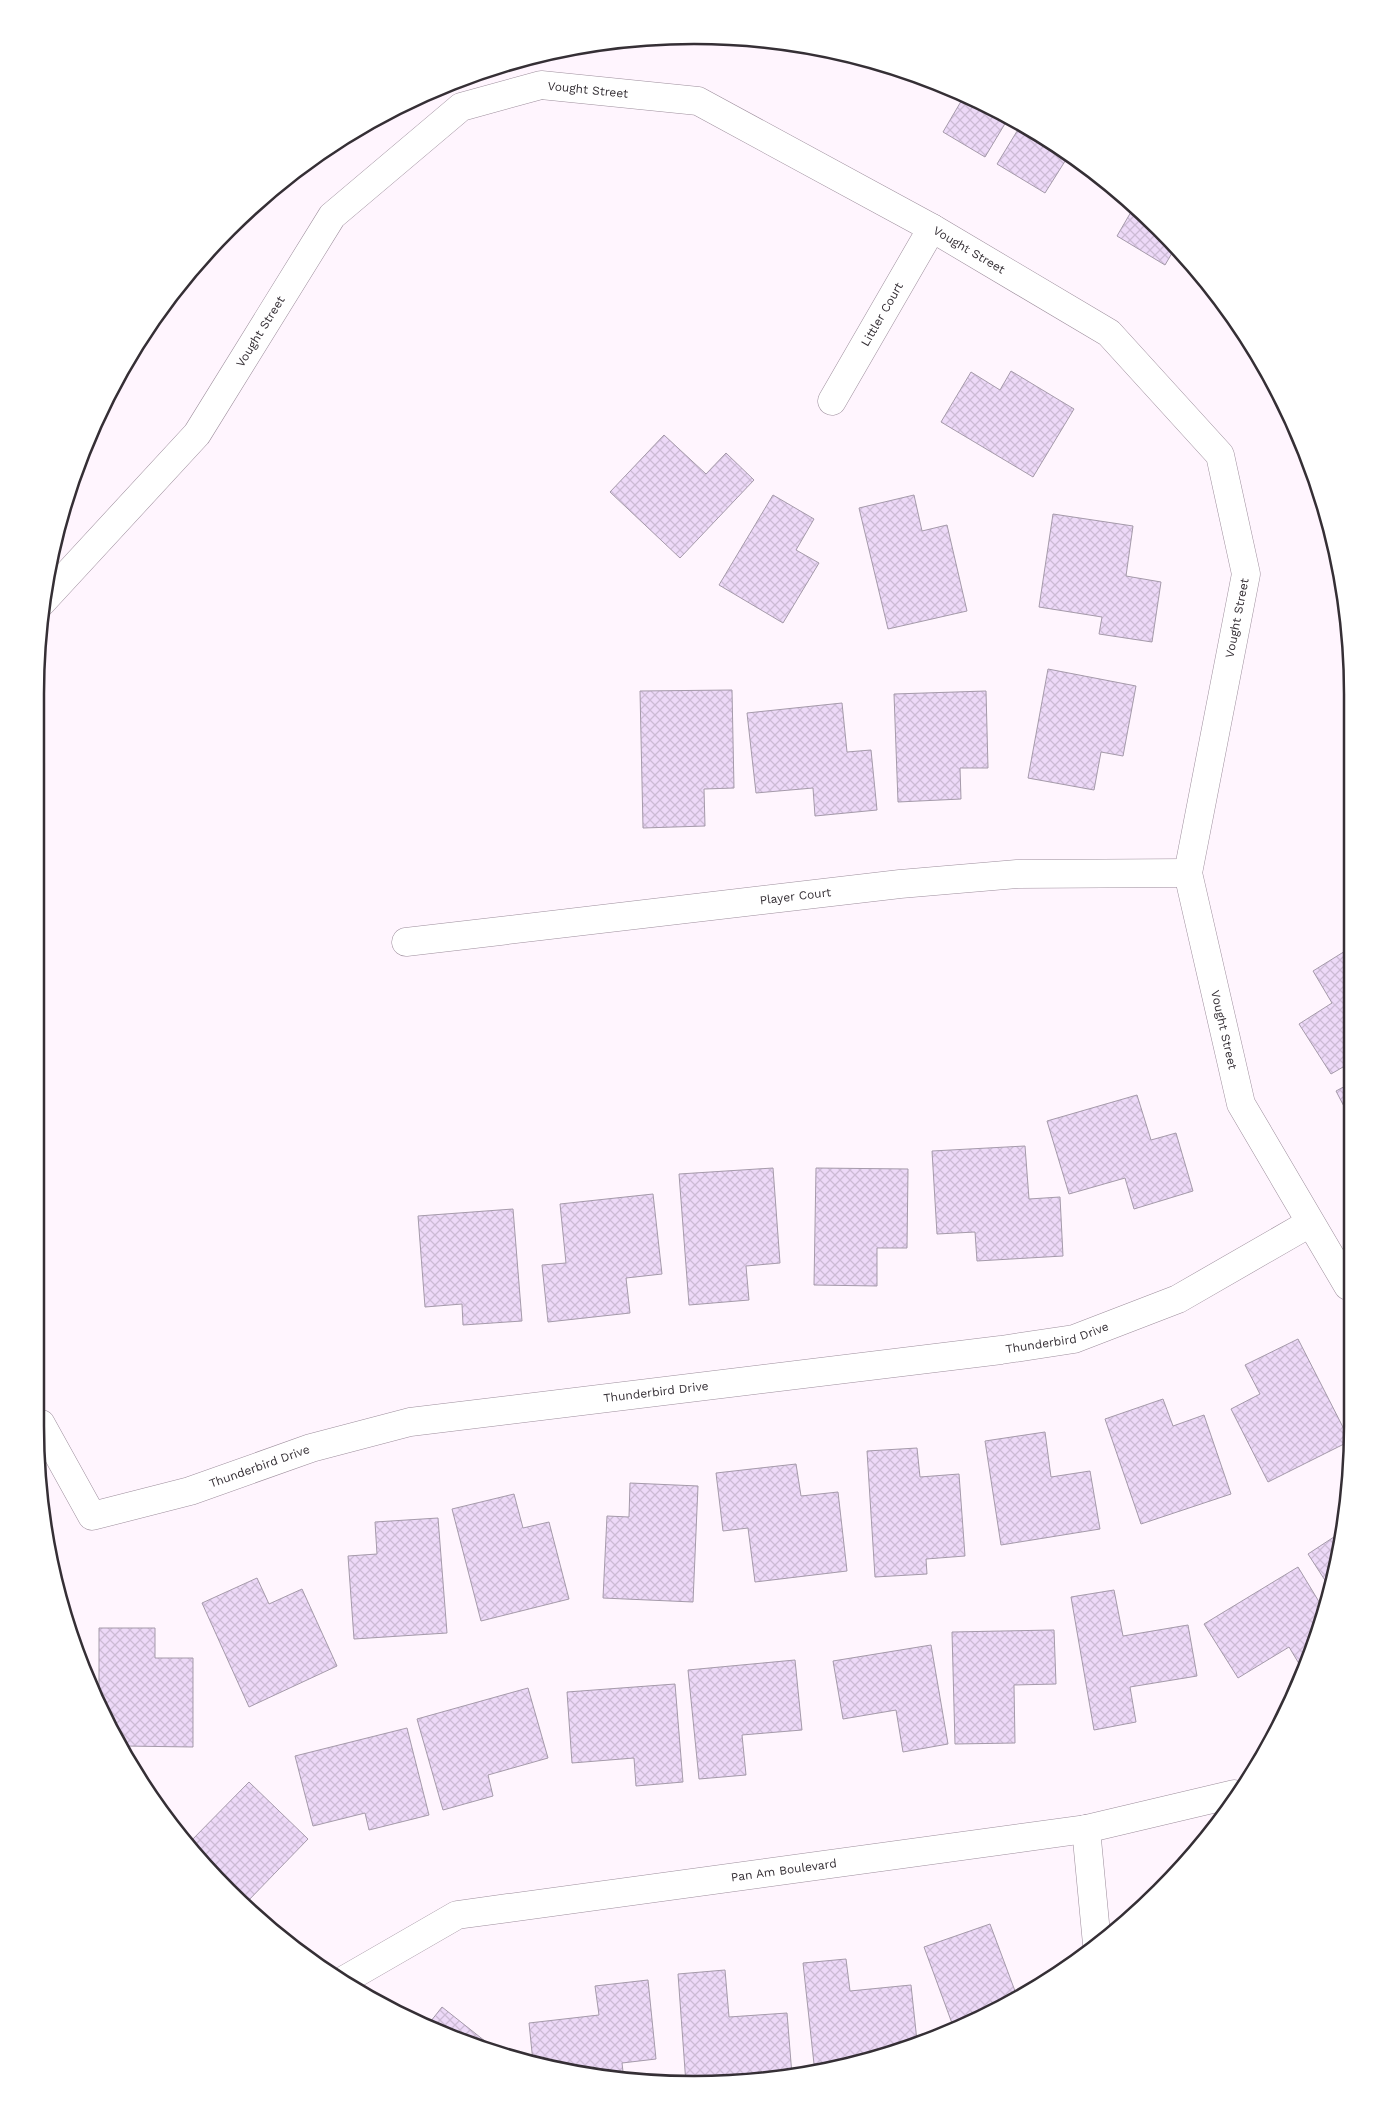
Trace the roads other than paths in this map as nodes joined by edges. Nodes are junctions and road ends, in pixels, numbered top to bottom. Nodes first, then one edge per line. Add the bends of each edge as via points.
1 (932, 228) junction
2 (832, 401) dead end
3 (52, 591) edge
4 (1188, 873) junction
5 (406, 942) dead end
6 (1310, 1223) junction
7 (1344, 1279) edge
8 (44, 1430) edge
9 (1229, 1795) edge
10 (1086, 1829) junction
11 (1096, 1937) edge
12 (349, 1977) edge

1 - 2 street, Littler Court
1 - 3 street, Vought Street via 698,101 541,85 460,107 332,216 197,434
1 - 4 street, Vought Street via 1109,333 1220,455 1246,574
4 - 5 street, Player Court via 1017,874 900,884
4 - 6 street, Vought Street via 1241,1104
6 - 7 street, Vought Street
6 - 8 street, Thunderbird Drive via 1178,1299 1074,1339 410,1422 310,1448 190,1491 92,1516
9 - 10 street, Pan Am Boulevard
10 - 11 street
10 - 12 street, Pan Am Boulevard via 457,1915

